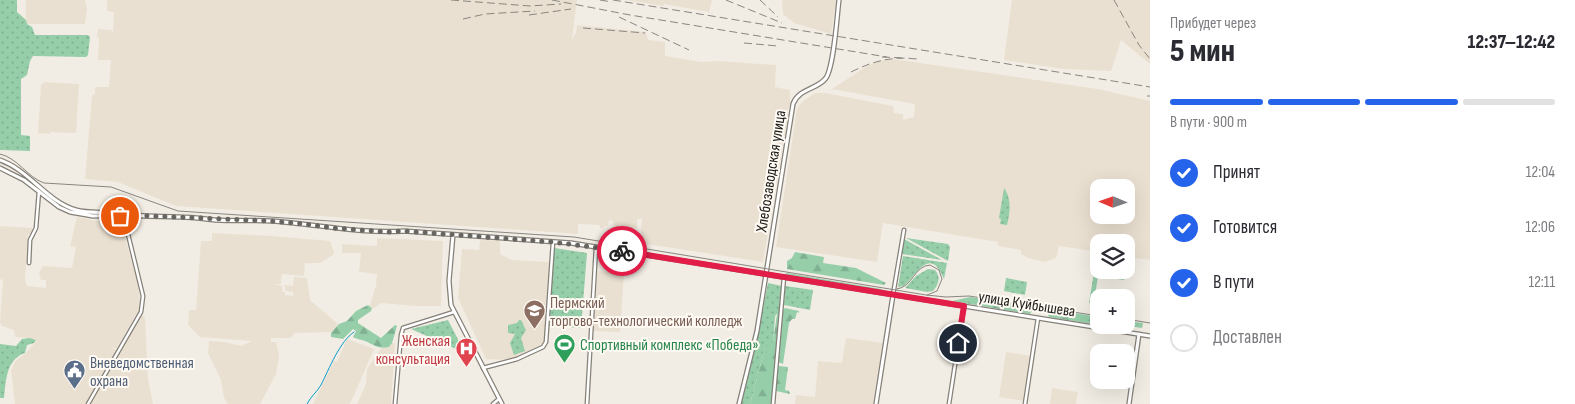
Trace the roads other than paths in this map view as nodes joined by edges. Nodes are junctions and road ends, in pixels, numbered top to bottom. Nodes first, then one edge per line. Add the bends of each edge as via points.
1 (839, 0) edge
2 (0, 160) edge
3 (0, 168) edge
4 (39, 192) junction
5 (126, 215) junction
6 (904, 230) dead end
7 (453, 235) junction
8 (553, 242) junction
9 (596, 247) junction
10 (29, 263) dead end
11 (767, 274) junction
12 (784, 277) junction
13 (893, 295) junction
14 (964, 306) junction
15 (454, 312) junction
16 (1038, 318) junction
17 (1139, 334) junction
18 (1150, 336) edge
19 (483, 368) junction
20 (499, 399) junction
21 (88, 404) edge
22 (395, 404) edge
23 (493, 404) edge
24 (502, 404) edge
25 (587, 404) edge
26 (739, 404) edge
27 (773, 404) edge
28 (876, 404) edge
29 (949, 404) edge
30 (1025, 404) edge
31 (1129, 404) edge

1 - 11 main road, Хлебозаводская улица via 828,75 819,84 799,94 793,104
2 - 5 main road, улица Куйбышева via 71,208
3 - 4 main road, улица Куйбышева
4 - 5 main road, улица Куйбышева via 59,207 76,214
4 - 10 street
5 - 7 main road, улица Куйбышева via 271,221
5 - 21 street via 144,303
6 - 13 street
7 - 8 main road, улица Куйбышева
7 - 15 main road via 449,289
8 - 9 main road, улица Куйбышева
8 - 19 street via 544,347 517,359
9 - 11 main road, улица Куйбышева
9 - 25 street
11 - 12 main road, улица Куйбышева
11 - 26 main road, Хлебозаводская улица via 753,351
12 - 13 main road, улица Куйбышева
12 - 27 street
13 - 14 main road, улица Куйбышева
13 - 28 main road
14 - 16 main road, улица Куйбышева
14 - 29 street
15 - 19 main road
15 - 22 street via 403,328
16 - 17 main road, улица Куйбышева
16 - 30 street
17 - 18 main road, улица Куйбышева
17 - 31 main road
19 - 20 main road
20 - 23 street
20 - 24 main road

